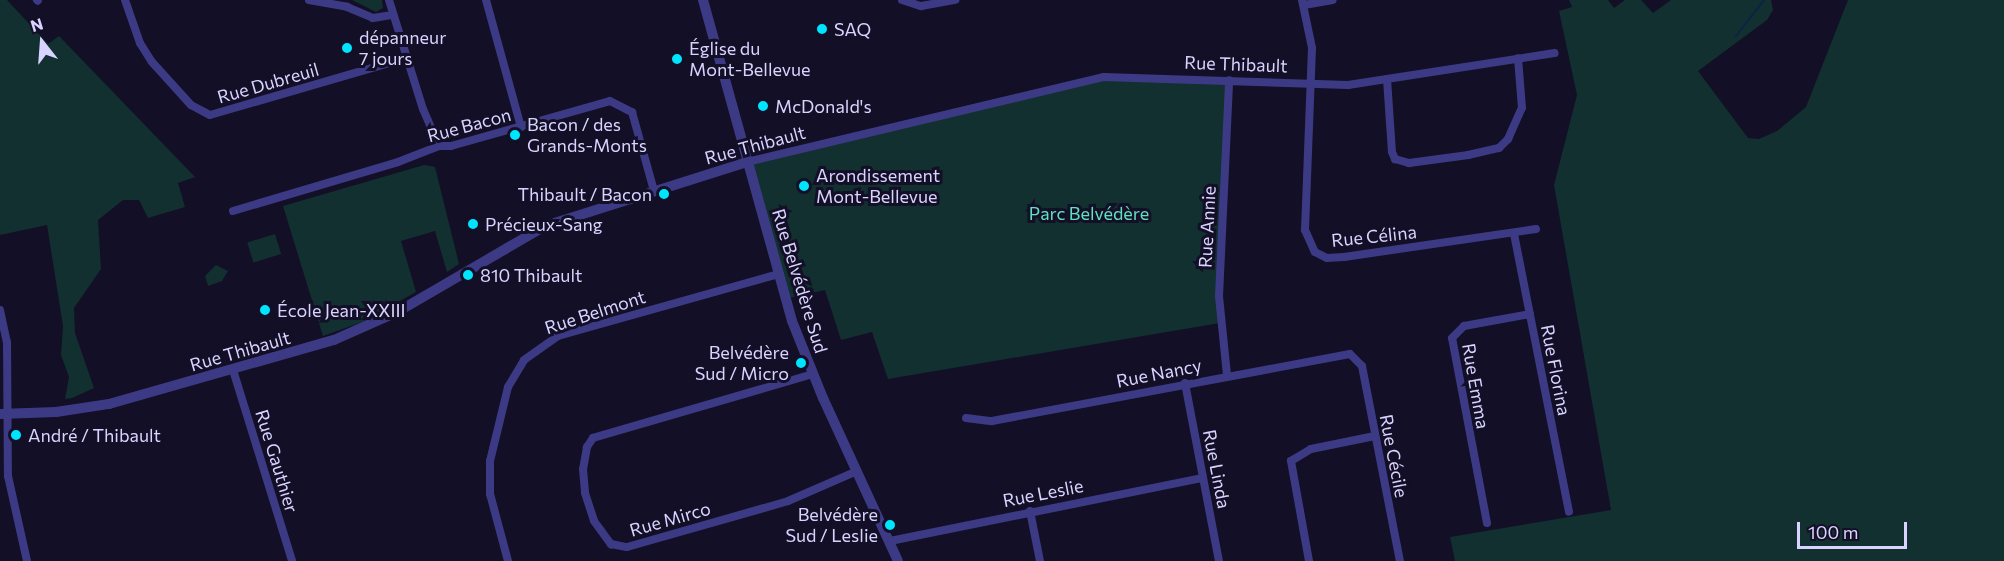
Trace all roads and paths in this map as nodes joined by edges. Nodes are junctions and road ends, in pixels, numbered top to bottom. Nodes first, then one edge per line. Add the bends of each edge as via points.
1 (125, 0) edge
2 (309, 0) edge
3 (389, 0) edge
4 (486, 0) edge
5 (703, 0) edge
6 (902, 0) edge
7 (955, 0) edge
8 (1333, 0) edge
9 (1303, 2) edge
10 (341, 3) edge
11 (393, 15) junction
12 (1555, 53) dead end
13 (406, 58) junction
14 (1518, 58) junction
15 (1229, 80) junction
16 (1387, 80) junction
17 (1312, 83) junction
18 (520, 127) junction
19 (439, 146) junction
20 (747, 162) junction
21 (654, 191) junction
22 (233, 211) dead end
23 (1536, 230) dead end
24 (1514, 234) junction
25 (778, 274) junction
26 (0, 310) edge
27 (1530, 314) junction
28 (1357, 358) joint
29 (233, 370) junction
30 (813, 374) junction
31 (1227, 375) junction
32 (1185, 383) junction
33 (4, 414) edge
34 (966, 418) dead end
35 (1375, 436) junction
36 (857, 471) junction
37 (1203, 478) junction
38 (1029, 511) junction
39 (1569, 512) dead end
40 (1487, 523) dead end
41 (890, 541) junction
42 (27, 561) edge
43 (292, 561) edge
44 (508, 561) edge
45 (898, 561) edge
46 (1040, 561) edge
47 (1219, 561) edge
48 (1309, 561) edge
49 (1400, 561) edge

1 - 13 street, Rue Dubreuil via 140,43 152,62 191,105 210,115
2 - 10 street
3 - 11 street
4 - 18 street
5 - 20 street, Rue Belvédère Sud
6 - 7 street via 921,6
8 - 9 street
9 - 17 street, Rue Célina via 1311,34
10 - 11 street via 374,18
11 - 13 street
12 - 14 street, Rue Thibault
13 - 19 street via 433,140
14 - 16 street, Rue Thibault
14 - 16 street via 1522,108 1508,139 1499,148 1468,155 1408,163 1395,159
15 - 17 street, Rue Thibault
15 - 20 street, Rue Thibault via 1097,78
15 - 31 street, Rue Annie via 1219,296
16 - 17 street, Rue Thibault
17 - 24 street, Rue Célina via 1305,230 1315,252 1334,258
18 - 19 street, Rue Bacon
18 - 21 street, Rue Bacon via 618,102 635,119
19 - 22 street, Rue Bacon via 408,159
20 - 21 street, Rue Thibault
20 - 25 street, Rue Belvédère Sud
21 - 29 street, Rue Thibault via 526,235 367,327
23 - 24 street, Rue Célina
24 - 27 street, Rue Florina
25 - 30 street, Rue Belvédère Sud
25 - 44 street, Rue Belmont via 558,336 524,360 508,387 490,461 490,494
26 - 33 street via 7,342
27 - 39 street, Rue Florina
27 - 40 street, Rue Emma via 1464,326 1452,338
28 - 31 street, Rue Nancy via 1342,353
28 - 35 street, Rue Cécile
29 - 33 street, Rue Thibault via 109,404
29 - 43 street, Rue Gauthier
30 - 36 street, Rue Belvédère Sud
30 - 36 street, Rue Mirco via 593,438 587,447 583,475 594,521 611,544 627,547 788,501
31 - 32 street, Rue Nancy
32 - 34 street, Rue Nancy via 992,421
32 - 37 street, Rue Linda
33 - 42 street via 9,476
35 - 48 street via 1311,449 1291,461
35 - 49 street, Rue Cécile
36 - 41 street, Rue Belvédère Sud
37 - 38 street, Rue Leslie
37 - 47 street, Rue Linda
38 - 41 street, Rue Leslie
38 - 46 street
41 - 45 street, Rue Belvédère Sud

